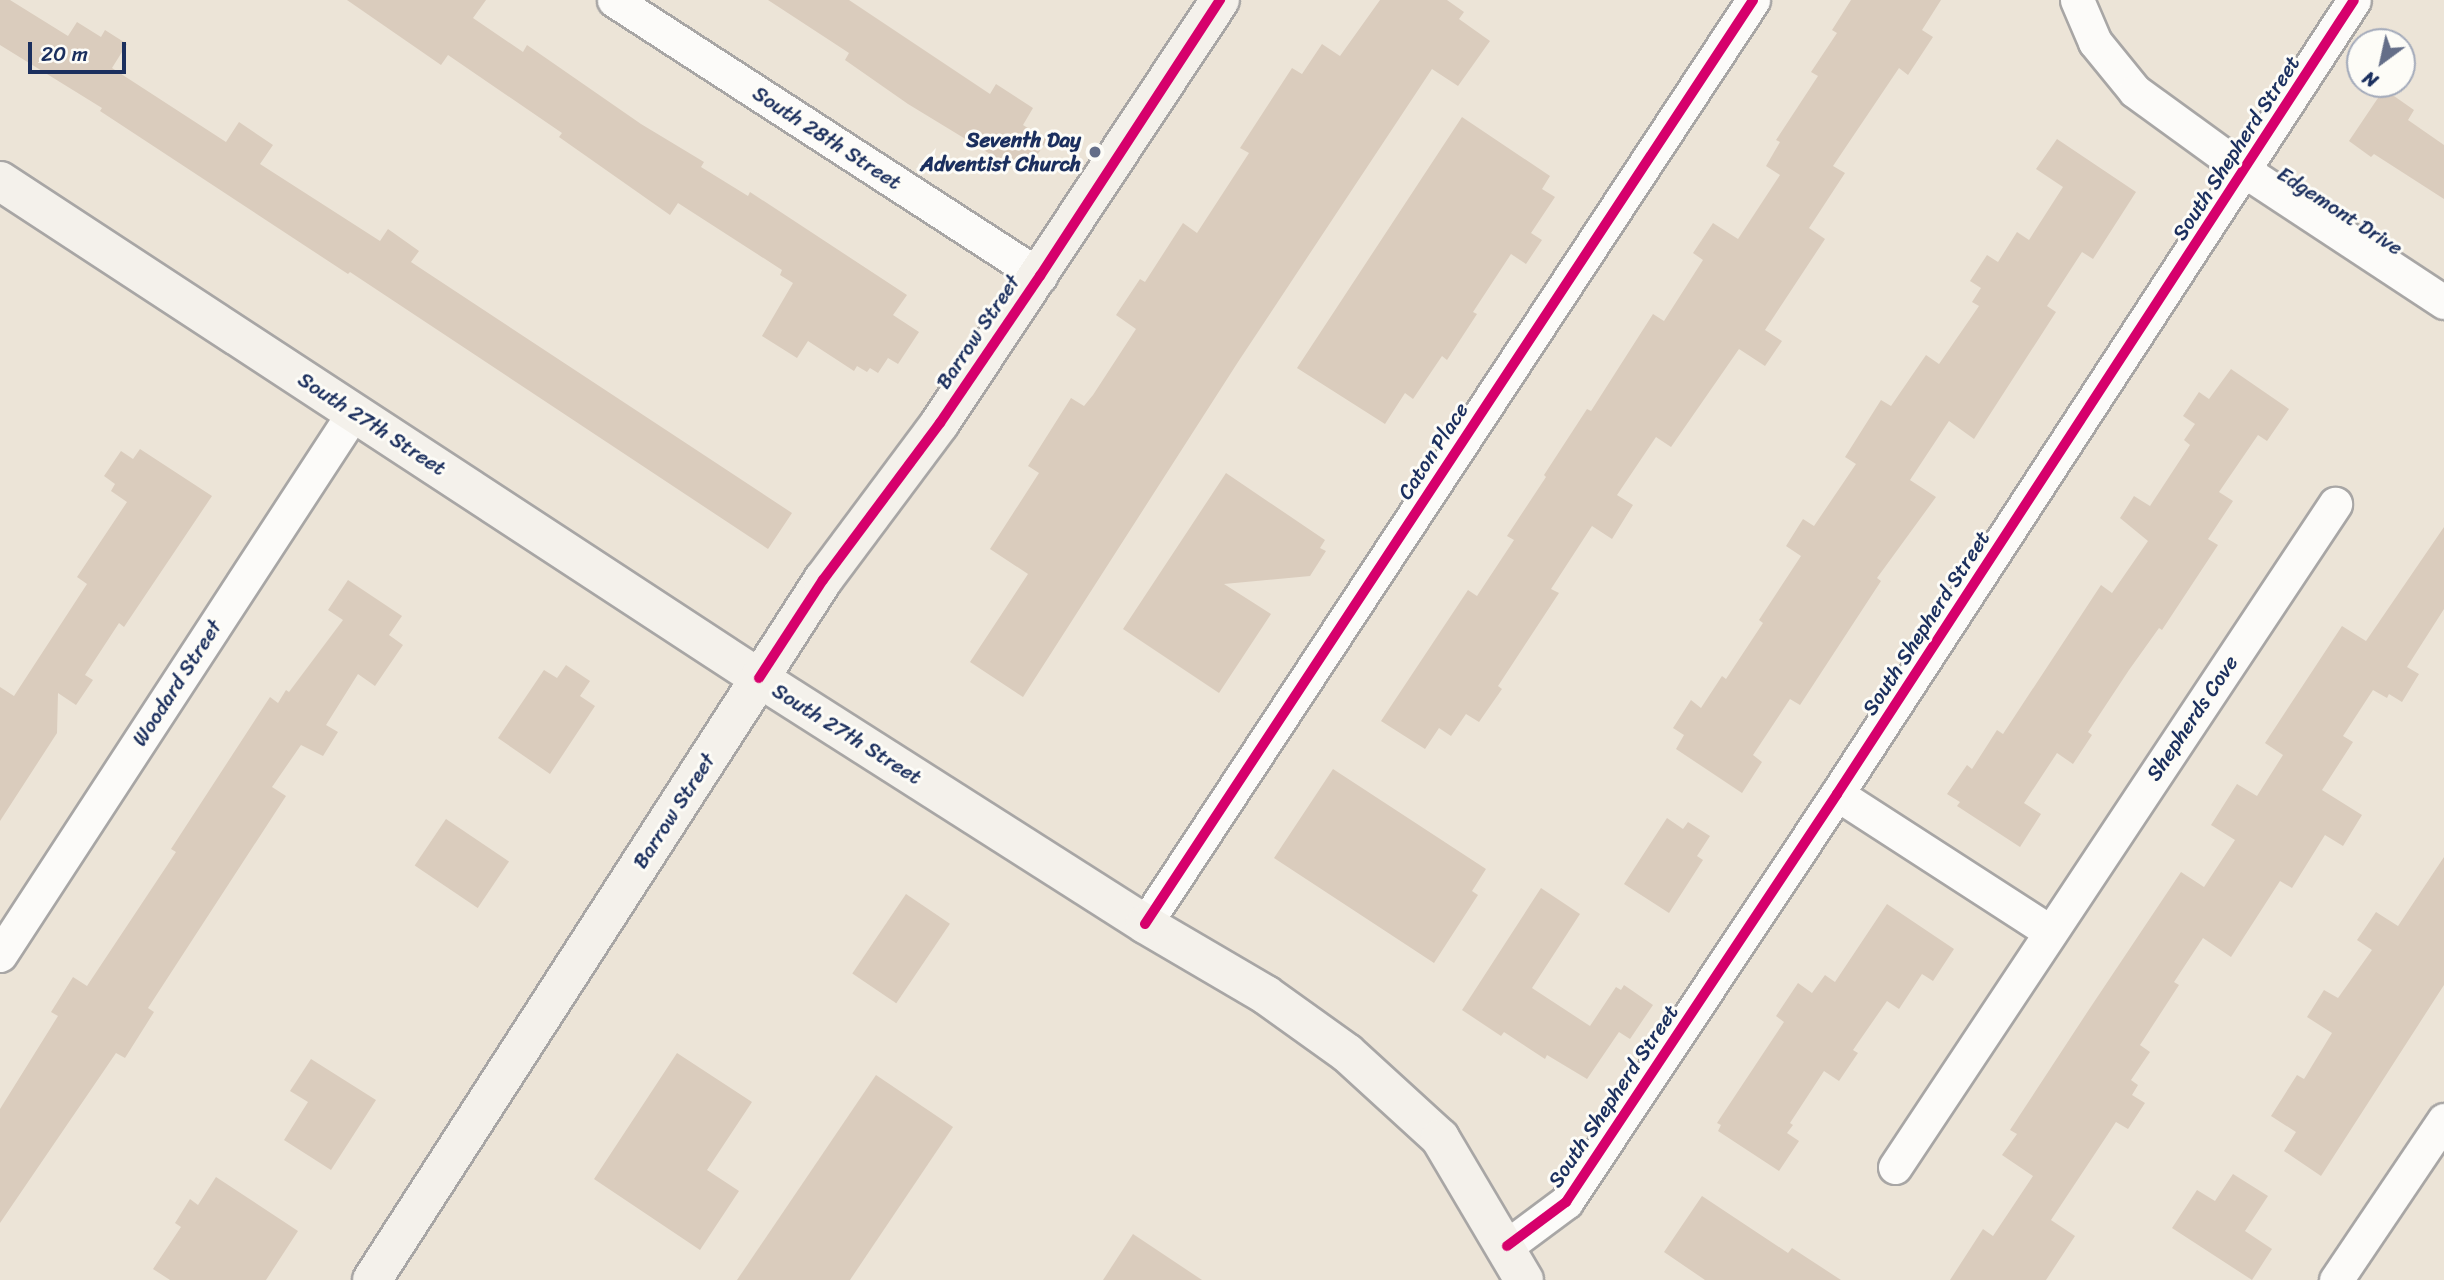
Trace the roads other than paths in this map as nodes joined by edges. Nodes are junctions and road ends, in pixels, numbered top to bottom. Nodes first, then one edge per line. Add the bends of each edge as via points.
1 (614, 0) edge
2 (1220, 0) edge
3 (1753, 0) edge
4 (2077, 0) edge
5 (2354, 0) edge
6 (2245, 171) junction
7 (0, 181) edge
8 (1040, 276) junction
9 (2444, 302) edge
10 (354, 412) junction
11 (2334, 504) dead end
12 (759, 678) junction
13 (1837, 794) junction
14 (1145, 924) junction
15 (2050, 932) junction
16 (0, 955) edge
17 (2444, 1119) edge
18 (1895, 1167) dead end
19 (1507, 1246) junction
20 (372, 1280) edge
21 (1524, 1280) edge
22 (2336, 1280) edge

1 - 8 street, South 28th Street
2 - 8 main road, Barrow Street
3 - 14 street, Caton Place
4 - 6 street, Edgemont Drive via 2095,42 2135,92
5 - 6 street, South Shepherd Street
6 - 9 street, Edgemont Drive
6 - 13 street, South Shepherd Street
7 - 10 main road, South 27th Street
8 - 12 main road, Barrow Street via 940,423 823,580
10 - 12 main road, South 27th Street
10 - 16 street, Woodard Street
11 - 15 street, Shepherds Cove
12 - 14 main road, South 27th Street
12 - 20 main road, Barrow Street
13 - 15 street
13 - 19 street, South Shepherd Street via 1566,1202
14 - 19 main road, South 27th Street via 1266,995 1347,1053 1440,1138
15 - 18 street, Shepherds Cove
17 - 22 street
19 - 21 main road, South 27th Street

